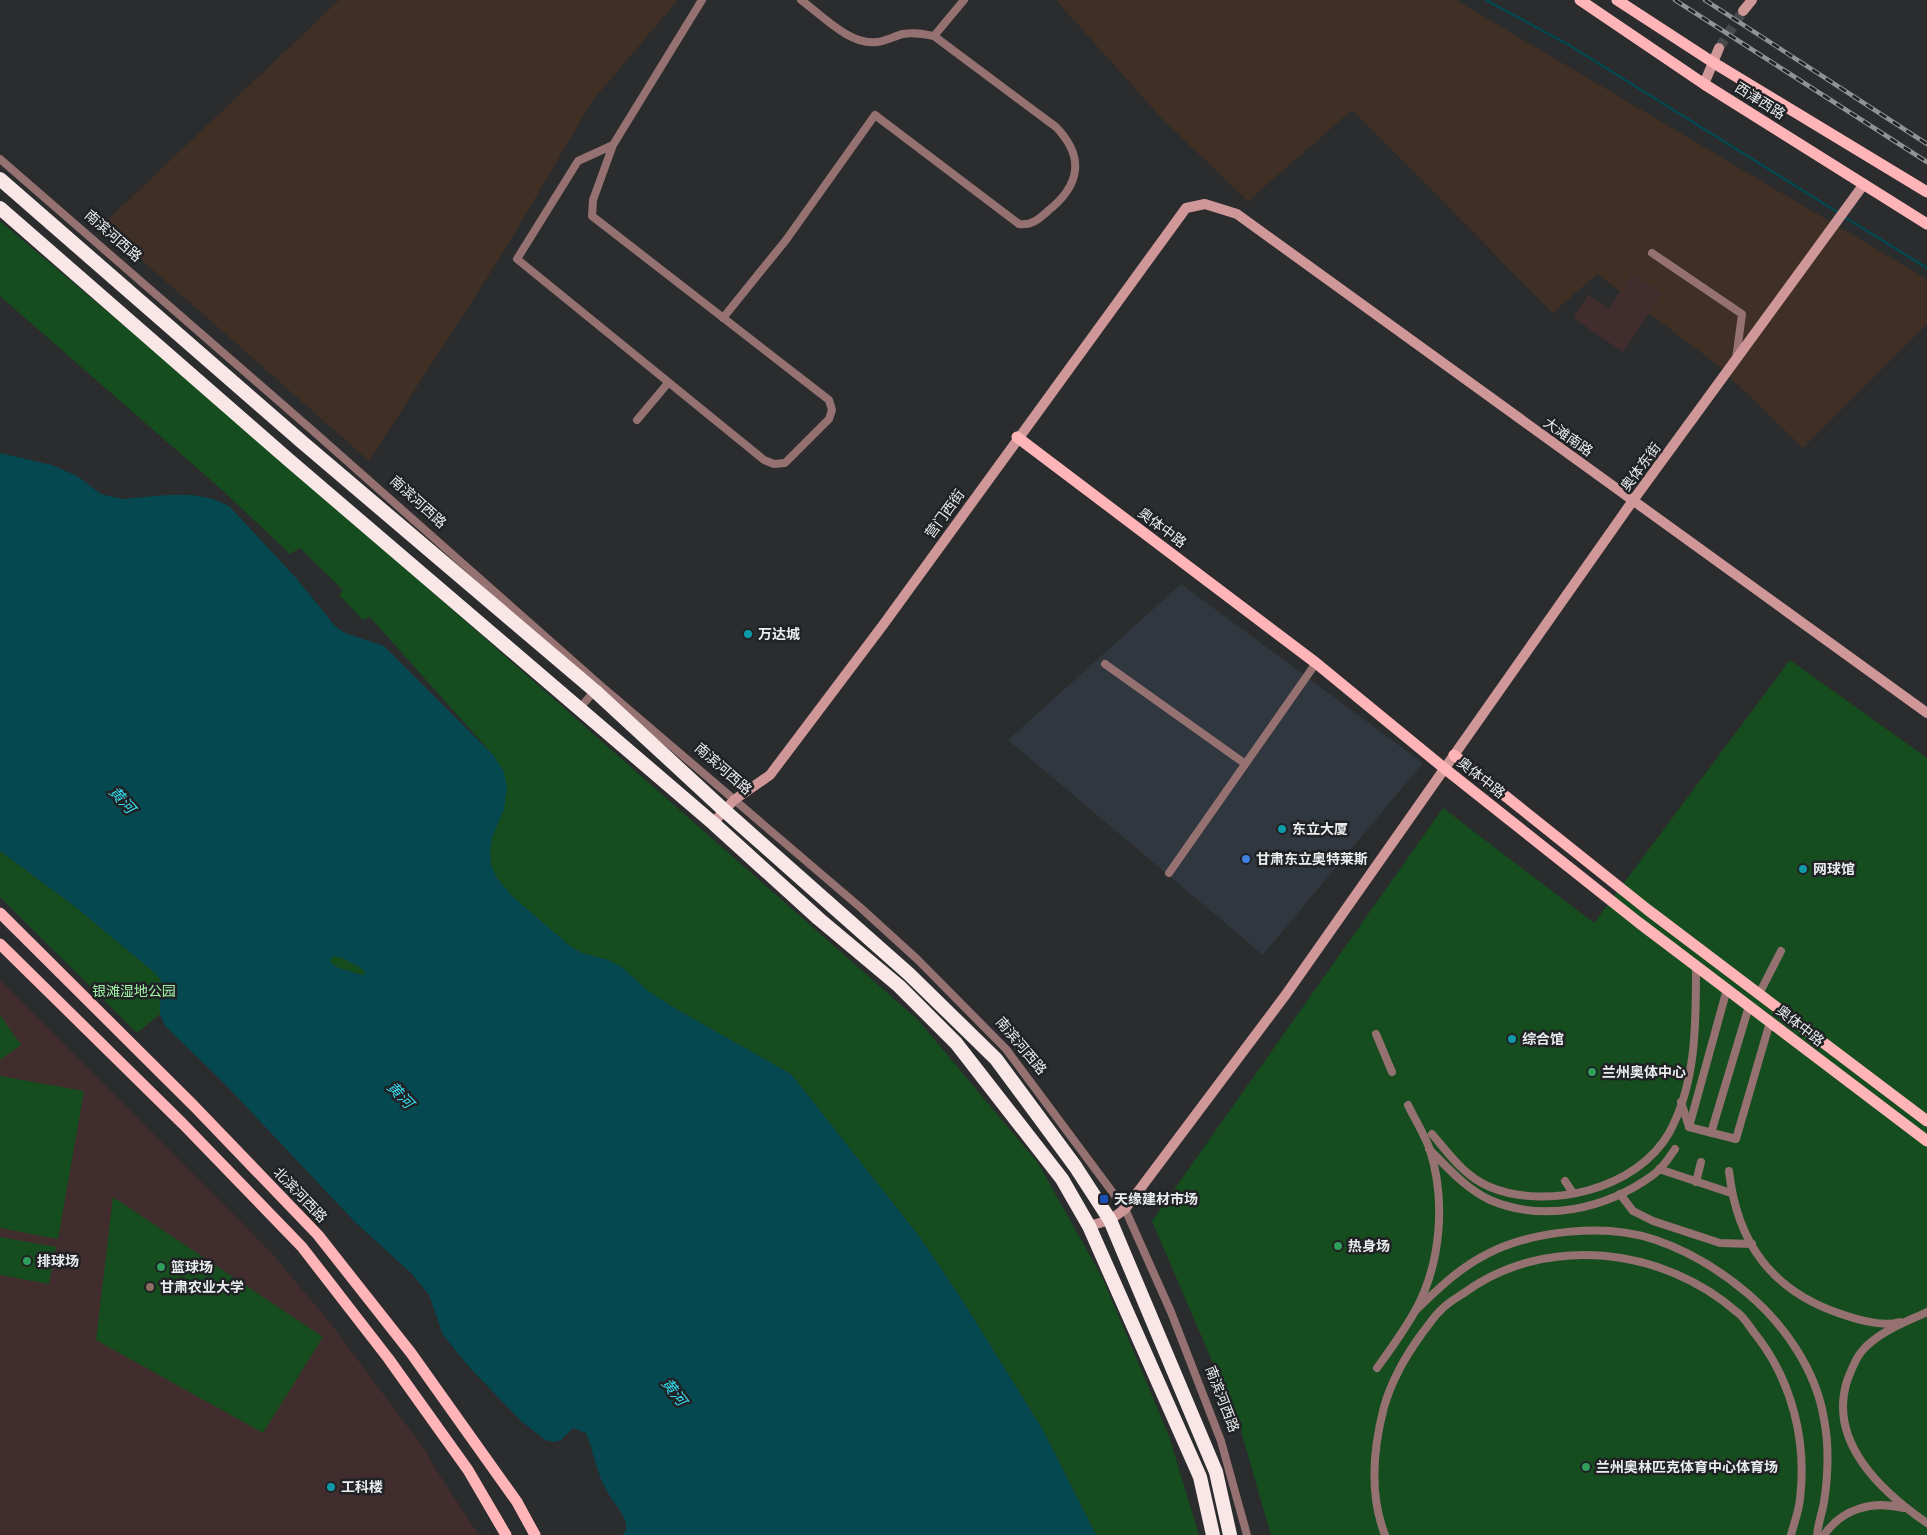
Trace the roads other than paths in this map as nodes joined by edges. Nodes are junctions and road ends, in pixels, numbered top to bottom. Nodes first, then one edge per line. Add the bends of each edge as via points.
1 (702, 0) edge
2 (801, 0) edge
3 (964, 0) edge
4 (1580, 0) edge
5 (1617, 0) edge
6 (1752, 0) edge
7 (1743, 11) tunnel mouth
8 (934, 36) junction
9 (1719, 48) tunnel mouth
10 (1714, 63) junction
11 (1704, 84) junction
12 (612, 145) junction
13 (0, 159) edge
14 (0, 179) edge
15 (1864, 184) junction
16 (1927, 192) edge
17 (0, 208) edge
18 (1186, 208) joint
19 (1927, 224) edge
20 (1652, 254) dead end
21 (723, 318) junction
22 (1735, 363) junction
23 (668, 382) junction
24 (637, 420) dead end
25 (1017, 438) junction
26 (1634, 500) junction
27 (1316, 663) junction
28 (1105, 664) dead end
29 (597, 688) junction
30 (579, 709) junction
31 (1927, 713) edge
32 (1454, 755) junction
33 (1244, 763) junction
34 (1444, 768) junction
35 (734, 800) junction
36 (725, 811) junction
37 (714, 823) junction
38 (1169, 873) dead end
39 (0, 913) edge
40 (0, 944) edge
41 (1781, 951) dead end
42 (1696, 965) junction
43 (1727, 989) junction
44 (1759, 994) junction
45 (1749, 1006) junction
46 (1770, 1022) junction
47 (122, 1034) junction
48 (1376, 1034) dead end
49 (106, 1049) junction
50 (1392, 1072) dead end
51 (1682, 1102) junction
52 (1408, 1105) dead end
53 (1927, 1121) edge
54 (1689, 1127) junction
55 (1711, 1133) junction
56 (1432, 1134) dead end
57 (1927, 1141) edge
58 (1429, 1148) junction
59 (1675, 1149) dead end
60 (1701, 1162) dead end
61 (1659, 1169) junction
62 (1729, 1171) dead end
63 (1565, 1181) dead end
64 (1696, 1182) junction
65 (1574, 1193) junction
66 (1731, 1193) junction
67 (1620, 1194) junction
68 (1124, 1209) junction
69 (1110, 1220) junction
70 (1089, 1226) junction
71 (1752, 1244) junction
72 (1416, 1310) junction
73 (1927, 1312) edge
74 (1927, 1316) edge
75 (1914, 1318) junction
76 (1376, 1368) dead end
77 (1905, 1508) junction
78 (1927, 1523) edge
79 (506, 1535) edge
80 (537, 1535) edge
81 (1213, 1535) edge
82 (1230, 1535) edge
83 (1247, 1535) edge
84 (1385, 1535) edge
85 (1791, 1535) edge
86 (1816, 1535) edge
87 (1824, 1535) edge

1 - 12 street
2 - 8 street via 863,42 876,43 903,34
3 - 8 street
4 - 11 main road, 西津西路
5 - 10 main road, 西津西路
6 - 7 street
8 - 21 street via 1068,139 1075,154 1076,170 1062,200 1031,224 1013,222 875,115 786,240
9 - 10 street
10 - 11 street
10 - 16 main road, 西津西路
11 - 15 main road, 西津西路
12 - 21 street via 593,200 592,216
12 - 23 street via 578,161 517,259
13 - 29 street, 南滨河西路 via 312,430
14 - 29 highway, 南滨河西路 via 302,442
15 - 19 main road, 西津西路
15 - 22 street, 奥体东街
17 - 30 highway
18 - 25 street, 营门西街
18 - 26 street, 大滩南路 via 1205,204 1237,214
20 - 22 street via 1742,314
21 - 23 street via 828,400 832,410 829,420 785,463 774,464 764,460
22 - 26 street, 奥体东街
23 - 24 street
25 - 27 main road, 奥体中路
25 - 35 street, 营门西街 via 770,775
26 - 31 street, 大滩南路
26 - 32 street, 奥体东街
27 - 33 street
27 - 34 main road, 奥体中路
28 - 33 street
29 - 30 street
29 - 35 street, 南滨河西路
29 - 36 highway, 南滨河西路
30 - 37 highway
32 - 34 street, 奥体东街
32 - 44 main road, 奥体中路
33 - 38 street
34 - 42 main road, 奥体中路
34 - 68 street, 奥体东街 via 1284,997
35 - 36 street, 营门西街
35 - 68 street, 南滨河西路 via 918,960 990,1032 1065,1126
36 - 37 street, 营门西街
36 - 69 highway, 南滨河西路 via 909,974 996,1059 1075,1166
37 - 70 highway via 819,919 899,986 956,1043 1062,1179
39 - 47 main road, 北滨河西路
40 - 49 main road
41 - 44 street
42 - 43 main road, 奥体中路
42 - 51 street via 1692,1064
43 - 45 main road, 奥体中路
43 - 54 street
44 - 53 main road, 奥体中路
45 - 46 main road, 奥体中路
45 - 55 street
46 - 55 street via 1736,1139
46 - 57 main road, 奥体中路
47 - 49 main road
47 - 80 main road, 北滨河西路 via 318,1235 411,1353
48 - 50 street
49 - 79 main road via 302,1247 388,1358 462,1462
51 - 54 street
51 - 65 street via 1669,1133 1646,1163 1615,1182
52 - 58 street
54 - 55 street
56 - 65 street via 1458,1166 1490,1187 1527,1197
58 - 67 street via 1456,1176 1489,1199 1518,1209 1552,1213 1585,1207
58 - 72 street via 1436,1171 1437,1245
59 - 61 street
60 - 64 street
61 - 64 street
61 - 67 street
62 - 66 street
63 - 65 street
64 - 66 street
66 - 71 street via 1742,1227
67 - 71 street via 1633,1211 1652,1221 1720,1243
68 - 69 street, 奥体东街
68 - 83 street, 南滨河西路 via 1171,1312 1221,1440
69 - 70 street
69 - 82 highway, 南滨河西路 via 1216,1472
70 - 81 highway via 1200,1477
71 - 75 street via 1761,1261 1782,1284 1816,1306 1853,1319 1893,1324
72 - 76 street
72 - 86 street via 1447,1280 1487,1254 1531,1238 1567,1232 1617,1232 1655,1239 1700,1260 1762,1305 1785,1332 1809,1372 1824,1418 1827,1455 1824,1500
73 - 75 street
74 - 75 street
75 - 77 street via 1862,1350 1845,1389 1843,1415 1849,1439 1862,1463 1877,1483
77 - 78 street
77 - 87 street via 1887,1504 1861,1507 1833,1522
84 - 85 street via 1374,1492 1376,1446 1388,1395 1404,1357 1441,1309 1484,1278 1530,1260 1587,1253 1636,1259 1686,1277 1739,1313 1768,1350 1790,1395 1802,1453 1800,1501

